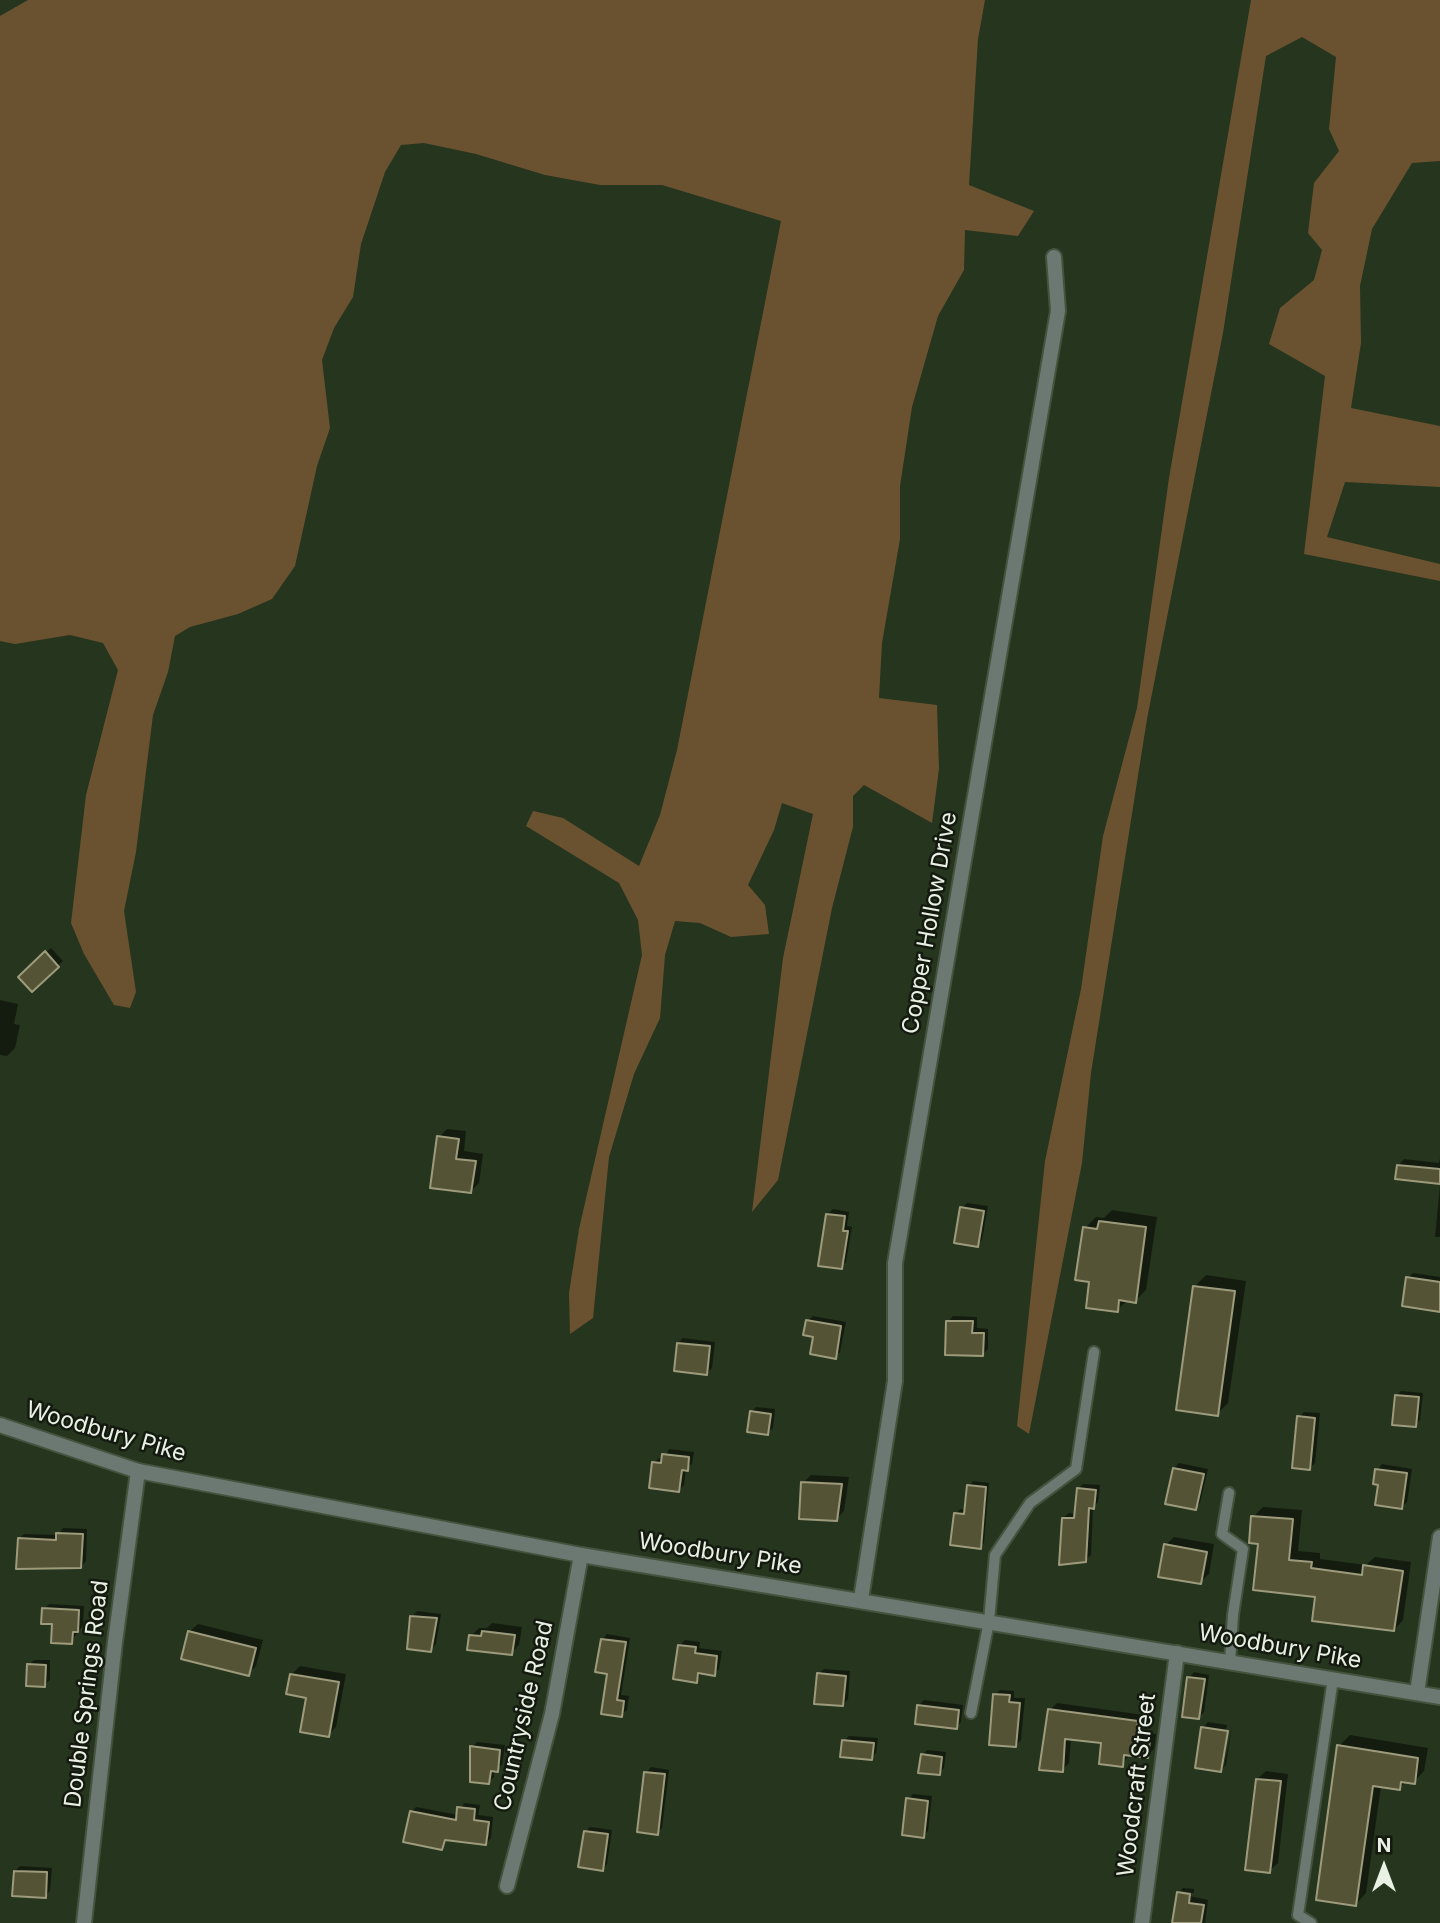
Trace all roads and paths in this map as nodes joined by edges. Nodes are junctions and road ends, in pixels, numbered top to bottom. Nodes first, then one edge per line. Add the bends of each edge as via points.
1 (1054, 257) dead end
2 (1094, 1352) dead end
3 (0, 1425) edge
4 (138, 1471) junction
5 (1229, 1493) dead end
6 (1440, 1537) edge
7 (581, 1555) junction
8 (861, 1599) junction
9 (989, 1621) junction
10 (1177, 1653) junction
11 (1230, 1662) junction
12 (1333, 1679) junction
13 (1417, 1693) junction
14 (1440, 1698) edge
15 (971, 1713) dead end
16 (507, 1886) dead end
17 (84, 1923) edge
18 (1142, 1923) edge
19 (1311, 1923) edge

1 - 8 street, Copper Hollow Drive via 1058,311 895,1263 895,1381
2 - 9 lane via 1076,1469 1030,1503 995,1555
3 - 4 street, Woodbury Pike
4 - 7 street, Woodbury Pike
4 - 17 street, Double Springs Road
5 - 11 lane via 1222,1534 1243,1549
6 - 13 street
7 - 8 street, Woodbury Pike
7 - 16 street, Countryside Road via 552,1714
8 - 9 street, Woodbury Pike
9 - 10 street, Woodbury Pike
9 - 15 lane
10 - 11 street, Woodbury Pike
10 - 18 street, Woodcraft Street
11 - 12 street, Woodbury Pike
12 - 13 street, Woodbury Pike
12 - 19 lane via 1298,1915
13 - 14 street, Woodbury Pike

